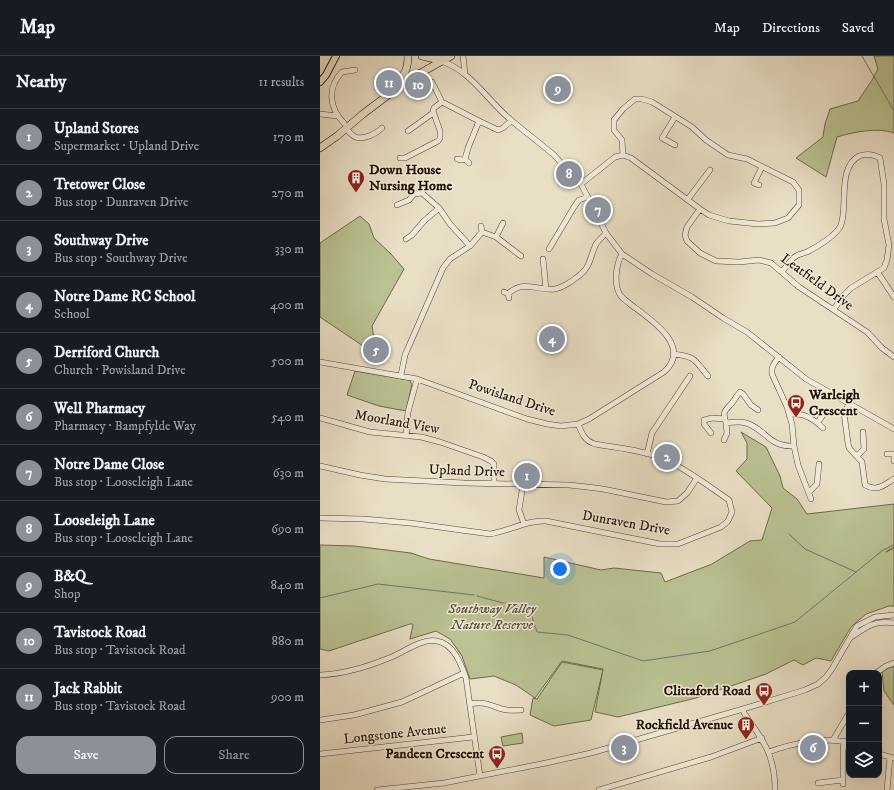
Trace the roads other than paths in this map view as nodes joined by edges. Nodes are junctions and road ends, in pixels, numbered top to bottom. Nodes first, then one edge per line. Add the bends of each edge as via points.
1 (336, 56) edge
2 (408, 56) edge
3 (422, 56) edge
4 (451, 56) edge
5 (463, 56) edge
6 (440, 59) edge
7 (355, 70) dead end
8 (465, 74) junction
9 (320, 82) edge
10 (432, 82) dead end
11 (442, 102) junction
12 (433, 113) junction
13 (320, 114) edge
14 (337, 116) junction
15 (675, 117) junction
16 (511, 120) junction
17 (479, 122) junction
18 (345, 126) junction
19 (382, 128) dead end
20 (408, 131) dead end
21 (675, 145) dead end
22 (320, 148) edge
23 (623, 155) junction
24 (400, 158) dead end
25 (457, 159) dead end
26 (762, 167) junction
27 (710, 170) dead end
28 (754, 183) dead end
29 (581, 184) junction
30 (588, 197) junction
31 (688, 199) junction
32 (439, 208) junction
33 (700, 209) junction
34 (404, 210) dead end
35 (502, 223) dead end
36 (480, 226) dead end
37 (482, 232) junction
38 (606, 232) junction
39 (496, 237) junction
40 (406, 239) dead end
41 (470, 246) junction
42 (549, 249) dead end
43 (622, 254) junction
44 (520, 256) dead end
45 (543, 259) dead end
46 (782, 272) junction
47 (878, 273) junction
48 (546, 289) junction
49 (507, 295) dead end
50 (894, 297) edge
51 (834, 310) junction
52 (674, 354) junction
53 (780, 357) junction
54 (894, 357) edge
55 (320, 362) edge
56 (401, 375) junction
57 (690, 376) dead end
58 (708, 376) dead end
59 (416, 379) junction
60 (849, 404) junction
61 (758, 410) dead end
62 (789, 415) junction
63 (823, 416) dead end
64 (320, 418) edge
65 (726, 421) junction
66 (818, 422) junction
67 (578, 424) junction
68 (823, 428) dead end
69 (894, 429) edge
70 (863, 432) dead end
71 (711, 433) dead end
72 (406, 436) junction
73 (724, 440) dead end
74 (794, 446) junction
75 (647, 454) junction
76 (887, 454) dead end
77 (894, 454) edge
78 (857, 456) junction
79 (894, 458) edge
80 (894, 462) edge
81 (819, 464) dead end
82 (320, 466) edge
83 (697, 478) junction
84 (893, 481) edge
85 (494, 484) junction
86 (523, 485) junction
87 (808, 492) junction
88 (811, 499) dead end
89 (320, 518) edge
90 (524, 524) junction
91 (894, 615) edge
92 (894, 623) edge
93 (850, 638) junction
94 (894, 663) edge
95 (880, 670) edge
96 (464, 673) junction
97 (320, 675) edge
98 (470, 704) junction
99 (744, 709) junction
100 (521, 710) dead end
101 (846, 718) edge
102 (320, 720) edge
103 (473, 737) junction
104 (762, 738) junction
105 (833, 740) junction
106 (846, 742) edge
107 (769, 752) junction
108 (846, 752) edge
109 (320, 754) edge
110 (882, 755) edge
111 (892, 758) edge
112 (480, 776) junction
113 (818, 782) dead end
114 (888, 782) junction
115 (893, 787) dead end
116 (377, 790) edge
117 (599, 790) edge
118 (775, 790) edge
119 (887, 790) edge

1 - 9 main road
2 - 18 highway via 406,72 401,79 354,114
3 - 6 highway
4 - 6 highway
5 - 8 street
6 - 8 street
6 - 18 highway
7 - 14 street via 342,72 334,83 331,91
8 - 16 street
10 - 11 street
11 - 12 street via 434,108
11 - 17 street
12 - 20 street
12 - 24 street via 440,131 438,141 405,158
13 - 14 street
14 - 18 street
15 - 21 street via 662,138
15 - 23 street via 652,102 635,99 614,120 614,130 622,140
15 - 26 street via 728,155 748,159
16 - 17 street via 498,130
16 - 29 street via 553,155
17 - 25 street via 468,148 467,161
18 - 19 street via 355,137 363,138
18 - 22 highway
23 - 29 street via 615,157
23 - 31 street via 631,158
26 - 28 street
26 - 33 street via 793,182 799,190 799,205 788,218 775,223 758,224 729,221 709,215
27 - 31 street via 703,174
29 - 30 street
30 - 38 street
30 - 42 street via 580,200 574,207
31 - 33 street
32 - 34 street via 422,192 399,204
32 - 40 street
32 - 41 street
33 - 46 street, Leatfield Drive via 684,235 687,242 700,253 716,260 759,260 771,263
35 - 39 street
36 - 37 street
37 - 39 street
37 - 41 street
38 - 43 street
38 - 48 street via 597,243 586,271 557,289
39 - 44 street
41 - 56 street via 455,254 443,268 405,355
43 - 52 street via 616,268 620,296 666,334 673,344
43 - 53 street via 747,332
45 - 48 street
46 - 47 street via 795,256 821,244 840,227 846,174 857,158 868,154 880,158 884,184 884,219 889,245 886,264
46 - 51 street, Leatfield Drive via 799,287
47 - 50 street
47 - 51 street via 851,288
48 - 49 street via 525,286
51 - 54 street, Leatfield Drive via 867,332
52 - 58 street via 692,358
52 - 67 street, Powisland Drive via 671,364 664,372
53 - 60 street via 806,379
53 - 62 street via 772,370
55 - 56 street, Powisland Drive
56 - 59 street, Powisland Drive
57 - 75 street via 652,433
59 - 67 street, Powisland Drive via 537,422 560,426
59 - 72 street via 408,412
60 - 69 street
60 - 78 street via 844,413 848,443 849,448
61 - 65 street via 739,392 733,396 725,410
62 - 66 street via 800,413
62 - 74 street
63 - 66 street
64 - 72 street, Moorland View via 370,432
65 - 71 street via 712,418 704,420
65 - 73 street via 727,433
65 - 74 street via 748,423 777,444
66 - 68 street
67 - 75 street, Dunraven Drive via 589,442
70 - 78 street via 864,449
72 - 85 street, Moorland View via 440,442 491,461 494,464
74 - 87 street
75 - 83 street, Dunraven Drive via 663,458
76 - 77 street
78 - 84 street via 864,466 865,485 874,489
79 - 80 street
81 - 87 street via 817,484
82 - 85 street, Upland Drive via 360,476 386,479
83 - 86 street, Upland Drive via 678,501 666,502 587,487
83 - 90 street, Dunraven Drive via 729,500 732,512 728,521 721,527 678,544 660,544 546,521
85 - 86 street, Upland Drive
86 - 90 street via 519,510
87 - 88 street
89 - 90 street, Dunraven Drive via 410,523 490,534
91 - 93 street via 875,617 857,626
92 - 93 street via 874,623
93 - 99 street via 832,669 818,684
94 - 95 street
96 - 97 street via 448,646 430,640 372,664
96 - 98 street
96 - 102 street via 402,702 354,715
98 - 100 street via 481,702 502,709
98 - 103 street
99 - 104 street via 744,713
99 - 112 street via 591,753
101 - 105 street
103 - 109 street, Longstone Avenue
103 - 112 street
104 - 107 street
104 - 117 street via 711,757
105 - 106 street
105 - 107 street via 812,741
107 - 118 street
108 - 113 street via 843,782
110 - 111 street
111 - 114 street
112 - 116 street
114 - 115 street
114 - 119 street

